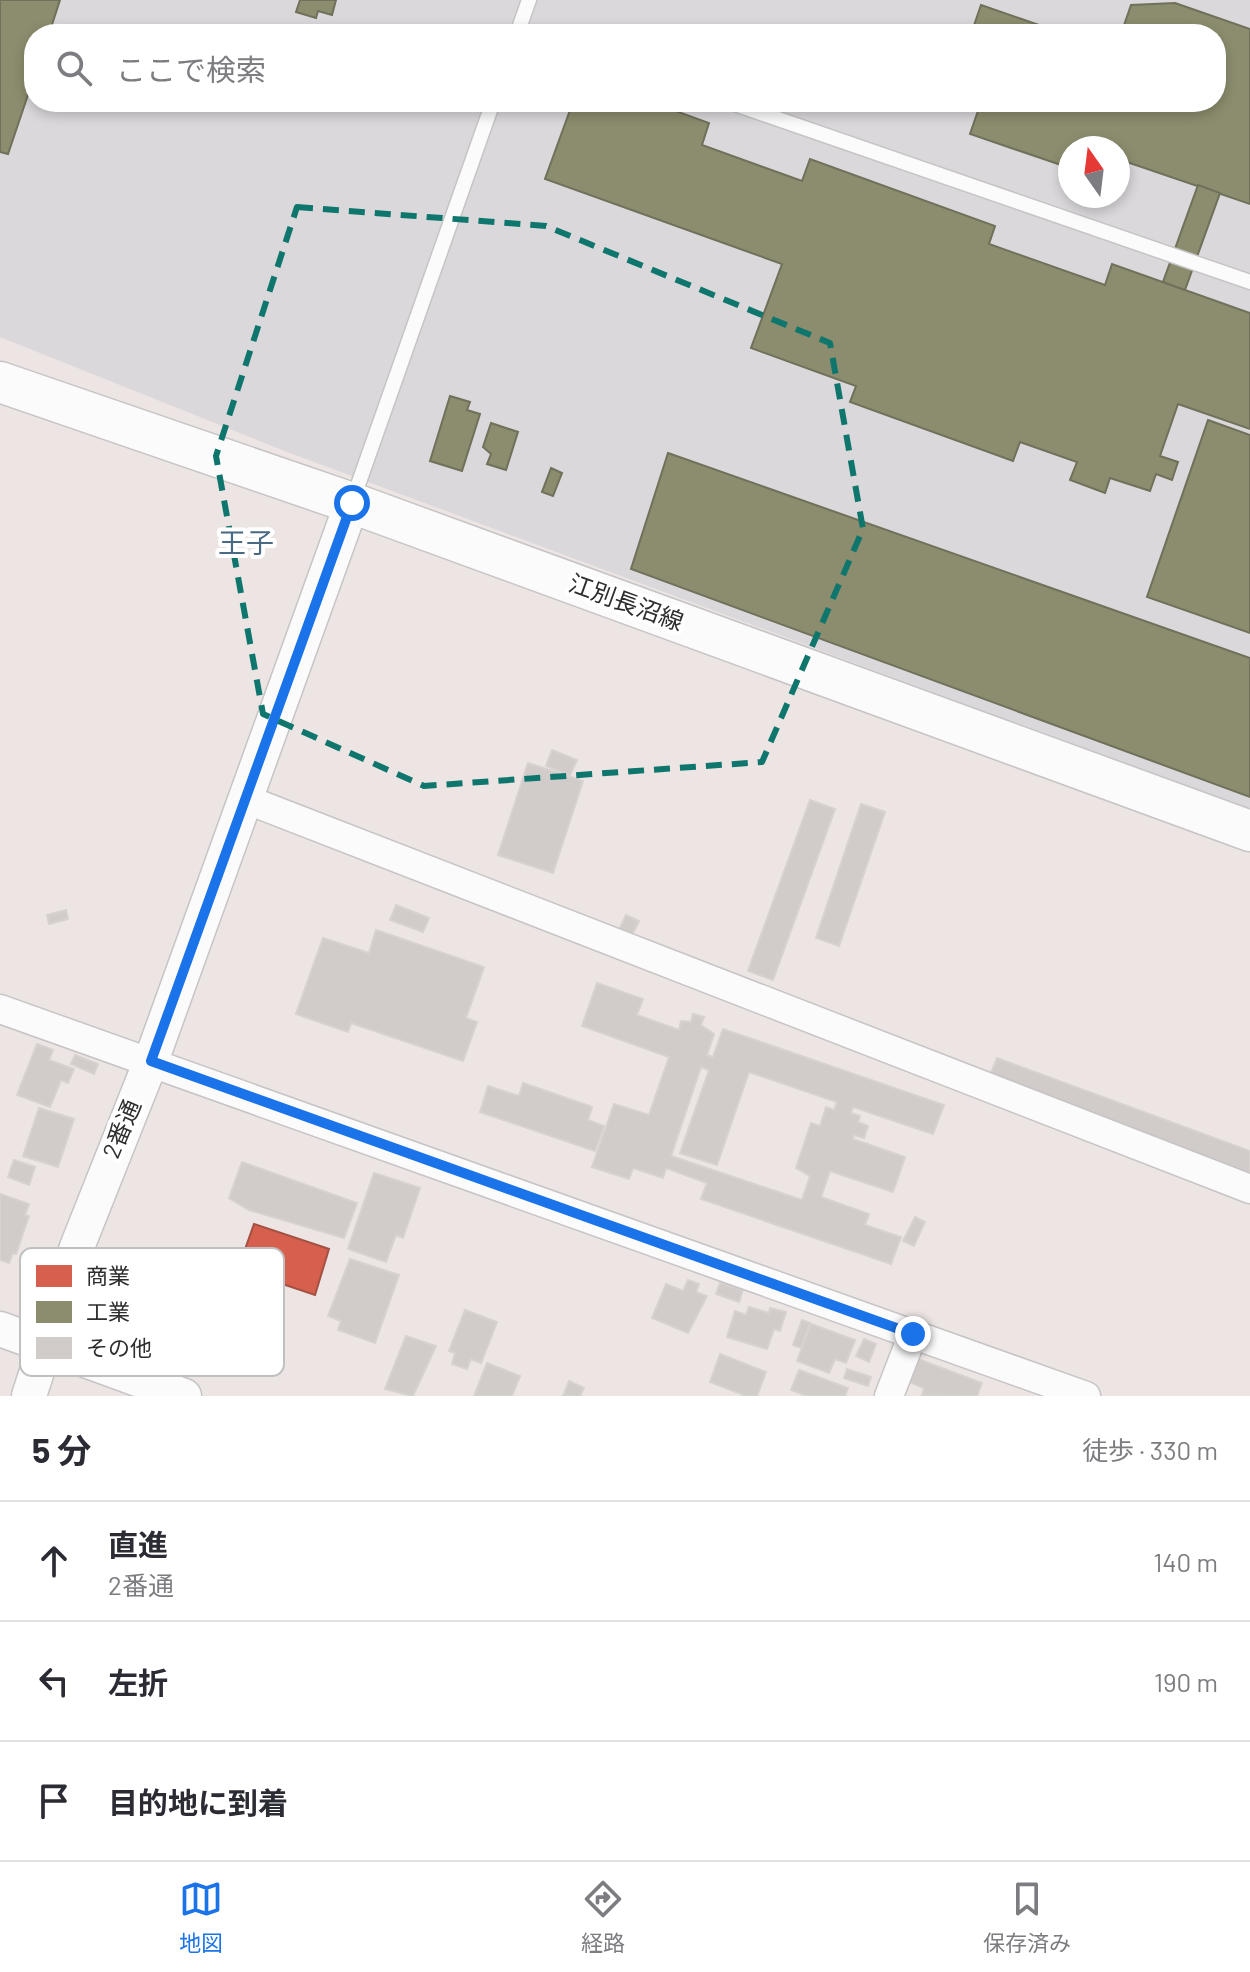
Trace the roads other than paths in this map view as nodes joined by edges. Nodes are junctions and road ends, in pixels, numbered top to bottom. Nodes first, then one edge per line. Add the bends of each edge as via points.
1 (529, 0) edge
2 (524, 24) edge
3 (489, 112) edge
4 (758, 112) edge
5 (1250, 282) edge
6 (0, 382) edge
7 (352, 503) junction
8 (245, 799) junction
9 (1250, 831) edge
10 (0, 1009) edge
11 (151, 1061) junction
12 (1250, 1189) edge
13 (79, 1248) edge
14 (0, 1329) edge
15 (913, 1334) junction
16 (20, 1337) edge
17 (36, 1376) edge
18 (127, 1376) edge
19 (29, 1396) edge
20 (184, 1396) edge
21 (889, 1396) edge
22 (1086, 1396) edge

1 - 2 lane
3 - 7 lane
4 - 5 lane
6 - 7 main road, 江別長沼線
7 - 8 street, 2番通
7 - 9 main road, 江別長沼線
8 - 11 street, 2番通
8 - 12 street
10 - 11 street
11 - 13 street, 2番通
11 - 15 street
14 - 16 street
15 - 21 street
15 - 22 street
17 - 19 street, 2番通
18 - 20 street

